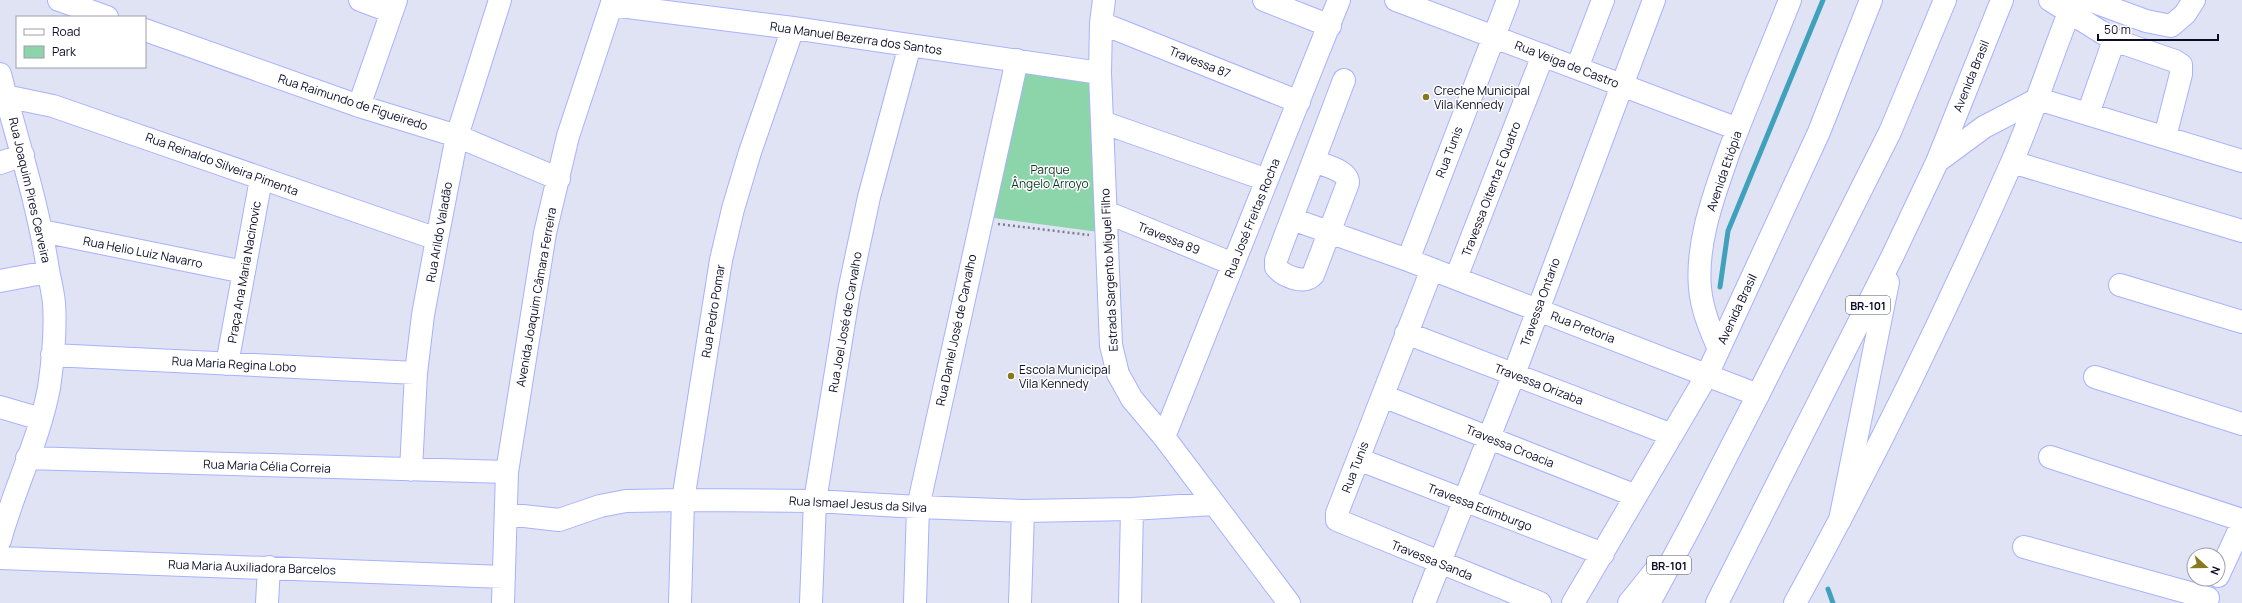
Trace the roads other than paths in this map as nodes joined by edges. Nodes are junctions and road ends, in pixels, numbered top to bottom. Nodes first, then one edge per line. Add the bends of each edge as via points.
1 (59, 0) edge
2 (360, 0) edge
3 (500, 0) edge
4 (1104, 0) edge
5 (1264, 0) edge
6 (1339, 0) edge
7 (1396, 0) edge
8 (1508, 0) edge
9 (1603, 0) edge
10 (1654, 0) edge
11 (1790, 0) edge
12 (1871, 0) edge
13 (1945, 0) edge
14 (2002, 0) edge
15 (2050, 0) edge
16 (2089, 0) edge
17 (2194, 0) edge
18 (613, 3) edge
19 (2072, 5) edge
20 (394, 6) edge
21 (104, 16) edge
22 (2146, 21) junction
23 (1101, 23) junction
24 (1330, 26) junction
25 (793, 28) junction
26 (146, 30) edge
27 (1494, 36) junction
28 (2114, 40) junction
29 (910, 45) junction
30 (2136, 48) junction
31 (1543, 55) junction
32 (1017, 60) junction
33 (1577, 68) junction
34 (1100, 73) junction
35 (0, 74) edge
36 (1344, 80) dead end
37 (1622, 84) junction
38 (3, 97) edge
39 (2038, 99) junction
40 (1299, 102) junction
41 (359, 106) junction
42 (2088, 114) junction
43 (1102, 122) junction
44 (1738, 129) junction
45 (457, 136) junction
46 (2165, 137) junction
47 (23, 155) junction
48 (1314, 161) junction
49 (2242, 161) edge
50 (1937, 162) junction
51 (2012, 162) junction
52 (0, 163) edge
53 (261, 179) junction
54 (559, 179) junction
55 (1267, 180) junction
56 (1106, 212) junction
57 (1292, 219) junction
58 (42, 231) junction
59 (2242, 231) edge
60 (1330, 233) junction
61 (437, 239) junction
62 (1893, 255) junction
63 (1408, 260) junction
64 (1233, 264) junction
65 (1432, 269) junction
66 (48, 272) junction
67 (244, 272) junction
68 (1456, 278) junction
69 (0, 281) edge
70 (2120, 285) dead end
71 (1537, 309) junction
72 (2242, 322) edge
73 (1406, 333) junction
74 (1719, 349) junction
75 (52, 355) junction
76 (227, 364) junction
77 (416, 373) junction
78 (1514, 374) junction
79 (1707, 375) junction
80 (2095, 377) dead end
81 (1758, 395) junction
82 (1383, 396) junction
83 (0, 407) edge
84 (41, 419) junction
85 (2242, 424) edge
86 (1672, 435) junction
87 (1164, 436) junction
88 (1489, 437) junction
89 (2050, 457) dead end
90 (27, 458) junction
91 (1358, 459) junction
92 (411, 470) junction
93 (507, 472) junction
94 (1636, 496) junction
95 (6, 499) edge
96 (683, 500) junction
97 (815, 501) junction
98 (1464, 501) junction
99 (1213, 504) junction
100 (918, 507) junction
101 (1339, 508) joint
102 (1132, 509) junction
103 (1023, 511) junction
104 (506, 514) junction
105 (1840, 520) junction
106 (2242, 520) edge
107 (2242, 524) edge
108 (1690, 527) junction
109 (0, 540) edge
110 (2024, 547) dead end
111 (1603, 554) junction
112 (0, 558) edge
113 (2226, 559) edge
114 (1440, 563) junction
115 (269, 567) junction
116 (504, 577) junction
117 (2213, 587) edge
118 (2207, 601) edge
119 (267, 603) edge
120 (503, 603) edge
121 (680, 603) edge
122 (811, 603) edge
123 (915, 603) edge
124 (1020, 603) edge
125 (1130, 603) edge
126 (1289, 603) edge
127 (1424, 603) edge
128 (1540, 603) edge
129 (1573, 603) edge
130 (1629, 603) edge
131 (1648, 603) edge
132 (1717, 603) edge
133 (1795, 603) edge

1 - 21 main road
2 - 20 main road
3 - 45 main road, Rua Arildo Valadão
4 - 23 main road, Estrada Sargento Miguel Filho
5 - 24 main road
6 - 24 main road, Rua José Freitas Rocha
7 - 27 main road, Rua Veiga de Castro
8 - 27 main road, Rua Tunis
9 - 33 main road
10 - 37 main road, Travessa Ontario
11 - 44 main road, Avenida Etiópia
12 - 74 main road, Avenida Brasil via 1819,132
13 - 81 main road, BR-101 via 1890,132
14 - 50 main road, Avenida Brasil / BR-101
15 - 19 main road
16 - 22 main road
17 - 22 main road via 2185,14 2171,26
18 - 25 main road, Rua Manuel Bezerra dos Santos
18 - 54 main road, Avenida Joaquim Câmara Ferreira via 568,136
19 - 28 main road via 2093,28
19 - 39 main road
20 - 41 main road
22 - 30 main road
23 - 34 main road, Estrada Sargento Miguel Filho
23 - 40 main road, Travessa 87
24 - 40 main road, Rua José Freitas Rocha
25 - 29 main road, Rua Manuel Bezerra dos Santos
25 - 96 main road, Rua Pedro Pomar via 750,152 721,260
26 - 41 main road, Rua Raimundo de Figueiredo
27 - 31 main road, Rua Veiga de Castro
27 - 63 main road, Rua Tunis
28 - 30 main road
28 - 42 main road
29 - 32 main road, Rua Manuel Bezerra dos Santos
29 - 97 main road, Rua Joel José de Carvalho via 869,197 849,290
30 - 46 main road via 2181,65
31 - 33 main road, Rua Veiga de Castro
31 - 68 main road, Travessa Oitenta E Quatro
32 - 34 main road, Rua Manuel Bezerra dos Santos
32 - 100 main road, Rua Daniel José de Carvalho
33 - 37 main road, Rua Veiga de Castro
34 - 43 main road, Estrada Sargento Miguel Filho
35 - 38 main road, Rua Joaquim Pires Cerveira
36 - 48 main road
37 - 44 main road, Rua Veiga de Castro
37 - 71 main road, Travessa Ontario
38 - 47 main road, Rua Joaquim Pires Cerveira
38 - 53 main road, Rua Reinaldo Silveira Pimenta via 53,106 94,119
39 - 42 main road
39 - 50 main road via 1984,127
39 - 51 main road
40 - 55 main road, Rua José Freitas Rocha
41 - 45 main road, Rua Raimundo de Figueiredo
42 - 46 main road
43 - 55 main road
43 - 56 main road, Estrada Sargento Miguel Filho
44 - 74 main road, Avenida Etiópia via 1716,189 1706,224 1701,256 1700,287 1705,317
45 - 54 main road, Rua Raimundo de Figueiredo
45 - 61 main road, Rua Arildo Valadão
46 - 49 main road
47 - 52 main road
47 - 58 main road, Rua Joaquim Pires Cerveira
48 - 57 main road
48 - 60 main road via 1344,174 1348,179
50 - 62 main road, Avenida Brasil / BR-101
51 - 59 main road
51 - 105 main road via 1954,290
53 - 61 main road, Rua Reinaldo Silveira Pimenta
53 - 67 main road, Praça Ana Maria Nacinovic
54 - 93 main road, Avenida Joaquim Câmara Ferreira via 543,240
55 - 64 main road, Rua José Freitas Rocha
56 - 64 main road, Travessa 89
56 - 87 main road, Estrada Sargento Miguel Filho via 1111,345 1118,374 1132,399
57 - 60 main road, Rua Pretoria
57 - 60 main road via 1276,260 1276,267 1284,274 1301,280 1310,279
58 - 66 main road, Rua Joaquim Pires Cerveira
58 - 67 main road, Rua Helio Luiz Navarro
60 - 63 main road, Rua Pretoria
61 - 77 main road, Rua Arildo Valadão
62 - 105 main road
62 - 132 main road, Avenida Brasil / BR-101
63 - 65 main road, Rua Pretoria
64 - 87 main road, Rua José Freitas Rocha
65 - 68 main road, Rua Pretoria
65 - 73 main road, Rua Tunis
66 - 69 main road
66 - 75 main road, Rua Joaquim Pires Cerveira via 54,302
67 - 76 main road, Praça Ana Maria Nacinovic
68 - 71 main road, Rua Pretoria
70 - 72 main road
71 - 78 main road, Travessa Ontario
71 - 79 main road, Rua Pretoria
73 - 78 main road, Travessa Orizaba
73 - 82 main road, Rua Tunis
74 - 79 main road, Avenida Brasil
75 - 76 main road, Rua Maria Regina Lobo
75 - 84 main road, Rua Joaquim Pires Cerveira via 49,387
76 - 77 main road, Rua Maria Regina Lobo
77 - 92 main road, Rua Arildo Valadão
78 - 86 main road, Travessa Orizaba
78 - 88 main road, Travessa Ontario
79 - 81 main road, Rua Pretoria
79 - 86 main road, Avenida Brasil
80 - 85 main road
81 - 108 main road, BR-101
82 - 88 main road, Travessa Croacia
82 - 91 main road, Rua Tunis
83 - 84 main road
84 - 90 main road, Rua Joaquim Pires Cerveira
86 - 94 main road, Avenida Brasil
87 - 99 main road, Estrada Sargento Miguel Filho
88 - 94 main road, Travessa Croacia
88 - 98 main road, Travessa Ontario
89 - 106 main road
90 - 92 main road, Rua Maria Célia Correia
90 - 95 main road, Rua Joaquim Pires Cerveira
91 - 98 main road, Travessa Edimburgo
91 - 101 main road, Rua Tunis
92 - 93 main road, Rua Maria Célia Correia
93 - 104 main road, Avenida Joaquim Câmara Ferreira
94 - 111 main road, Avenida Brasil
95 - 109 main road, Rua Joaquim Pires Cerveira
96 - 97 main road, Rua Ismael Jesus da Silva
96 - 104 main road, Rua Ismael Jesus da Silva via 620,502 559,520
96 - 121 main road, Rua Pedro Pomar
97 - 100 main road, Rua Ismael Jesus da Silva
97 - 122 main road, Rua Joel José de Carvalho
98 - 111 main road, Travessa Edimburgo
98 - 114 main road, Travessa Ontario
99 - 102 main road, Rua Ismael Jesus da Silva
99 - 126 main road, Estrada Sargento Miguel Filho
100 - 103 main road, Rua Ismael Jesus da Silva
100 - 123 main road, Rua Daniel José de Carvalho
101 - 114 main road, Travessa Sanda via 1338,520 1344,524
102 - 103 main road, Rua Ismael Jesus da Silva
102 - 125 main road
103 - 124 main road
104 - 116 main road, Avenida Joaquim Câmara Ferreira
105 - 133 main road
107 - 113 main road
108 - 130 main road
108 - 131 main road, BR-101
110 - 118 main road
111 - 129 main road, Avenida Brasil
112 - 115 main road, Rua Maria Auxiliadora Barcelos
114 - 127 main road, Travessa Ontario
114 - 128 main road, Travessa Sanda
115 - 116 main road, Rua Maria Auxiliadora Barcelos
115 - 119 main road
116 - 120 main road, Avenida Joaquim Câmara Ferreira
117 - 118 main road

